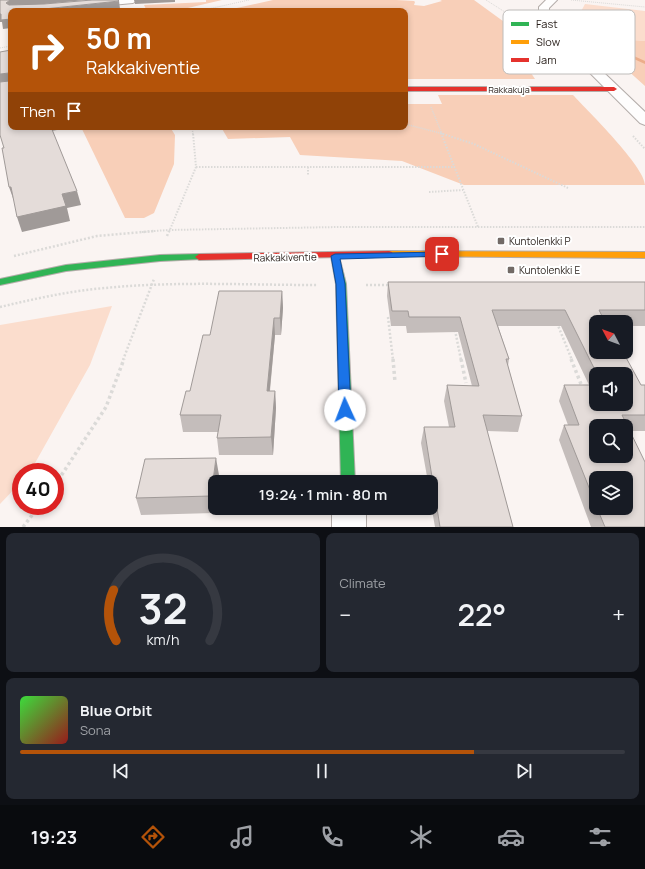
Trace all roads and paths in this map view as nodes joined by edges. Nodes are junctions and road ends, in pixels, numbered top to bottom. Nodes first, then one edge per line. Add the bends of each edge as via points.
1 (133, 0) edge
2 (239, 0) edge
3 (249, 0) edge
4 (552, 0) edge
5 (571, 0) edge
6 (242, 2) junction
7 (80, 5) edge
8 (645, 7) edge
9 (213, 8) edge
10 (544, 10) edge
11 (598, 74) edge
12 (408, 89) edge
13 (425, 89) junction
14 (614, 89) junction
15 (645, 120) edge
16 (408, 125) edge
17 (192, 130) edge
18 (440, 133) junction
19 (196, 166) junction
20 (308, 167) junction
21 (455, 168) junction
22 (308, 176) dead end
23 (568, 188) dead end
24 (463, 190) junction
25 (429, 192) dead end
26 (478, 227) junction
27 (645, 228) edge
28 (168, 230) junction
29 (645, 255) edge
30 (335, 256) junction
31 (7, 257) dead end
32 (160, 258) junction
33 (0, 282) edge
34 (554, 316) edge
35 (388, 317) dead end
36 (453, 323) edge
37 (395, 382) dead end
38 (466, 383) dead end
39 (581, 384) edge
40 (64, 471) edge
41 (348, 475) edge
42 (32, 515) edge
43 (349, 515) edge
44 (23, 527) edge
45 (349, 527) edge

1 - 7 street
2 - 6 path
3 - 6 path
4 - 10 street
5 - 8 path
6 - 9 path
11 - 14 street
12 - 13 street, Rakkakuja
13 - 14 street, Rakkakuja
13 - 18 path
14 - 15 street
16 - 18 path
17 - 19 path
18 - 21 path
18 - 23 path via 474,144
19 - 20 path
19 - 28 path
20 - 21 path
20 - 22 path
21 - 24 path
24 - 25 path
24 - 26 path
26 - 27 path
26 - 28 path
28 - 31 path via 97,236
28 - 32 path
29 - 30 street, Rakkakiventie
30 - 32 street, Rakkakiventie
30 - 41 street via 341,284
32 - 33 street, Rakkakiventie via 66,268
32 - 40 path via 106,407
34 - 39 path
35 - 37 path
36 - 38 path
42 - 44 path
43 - 45 street

